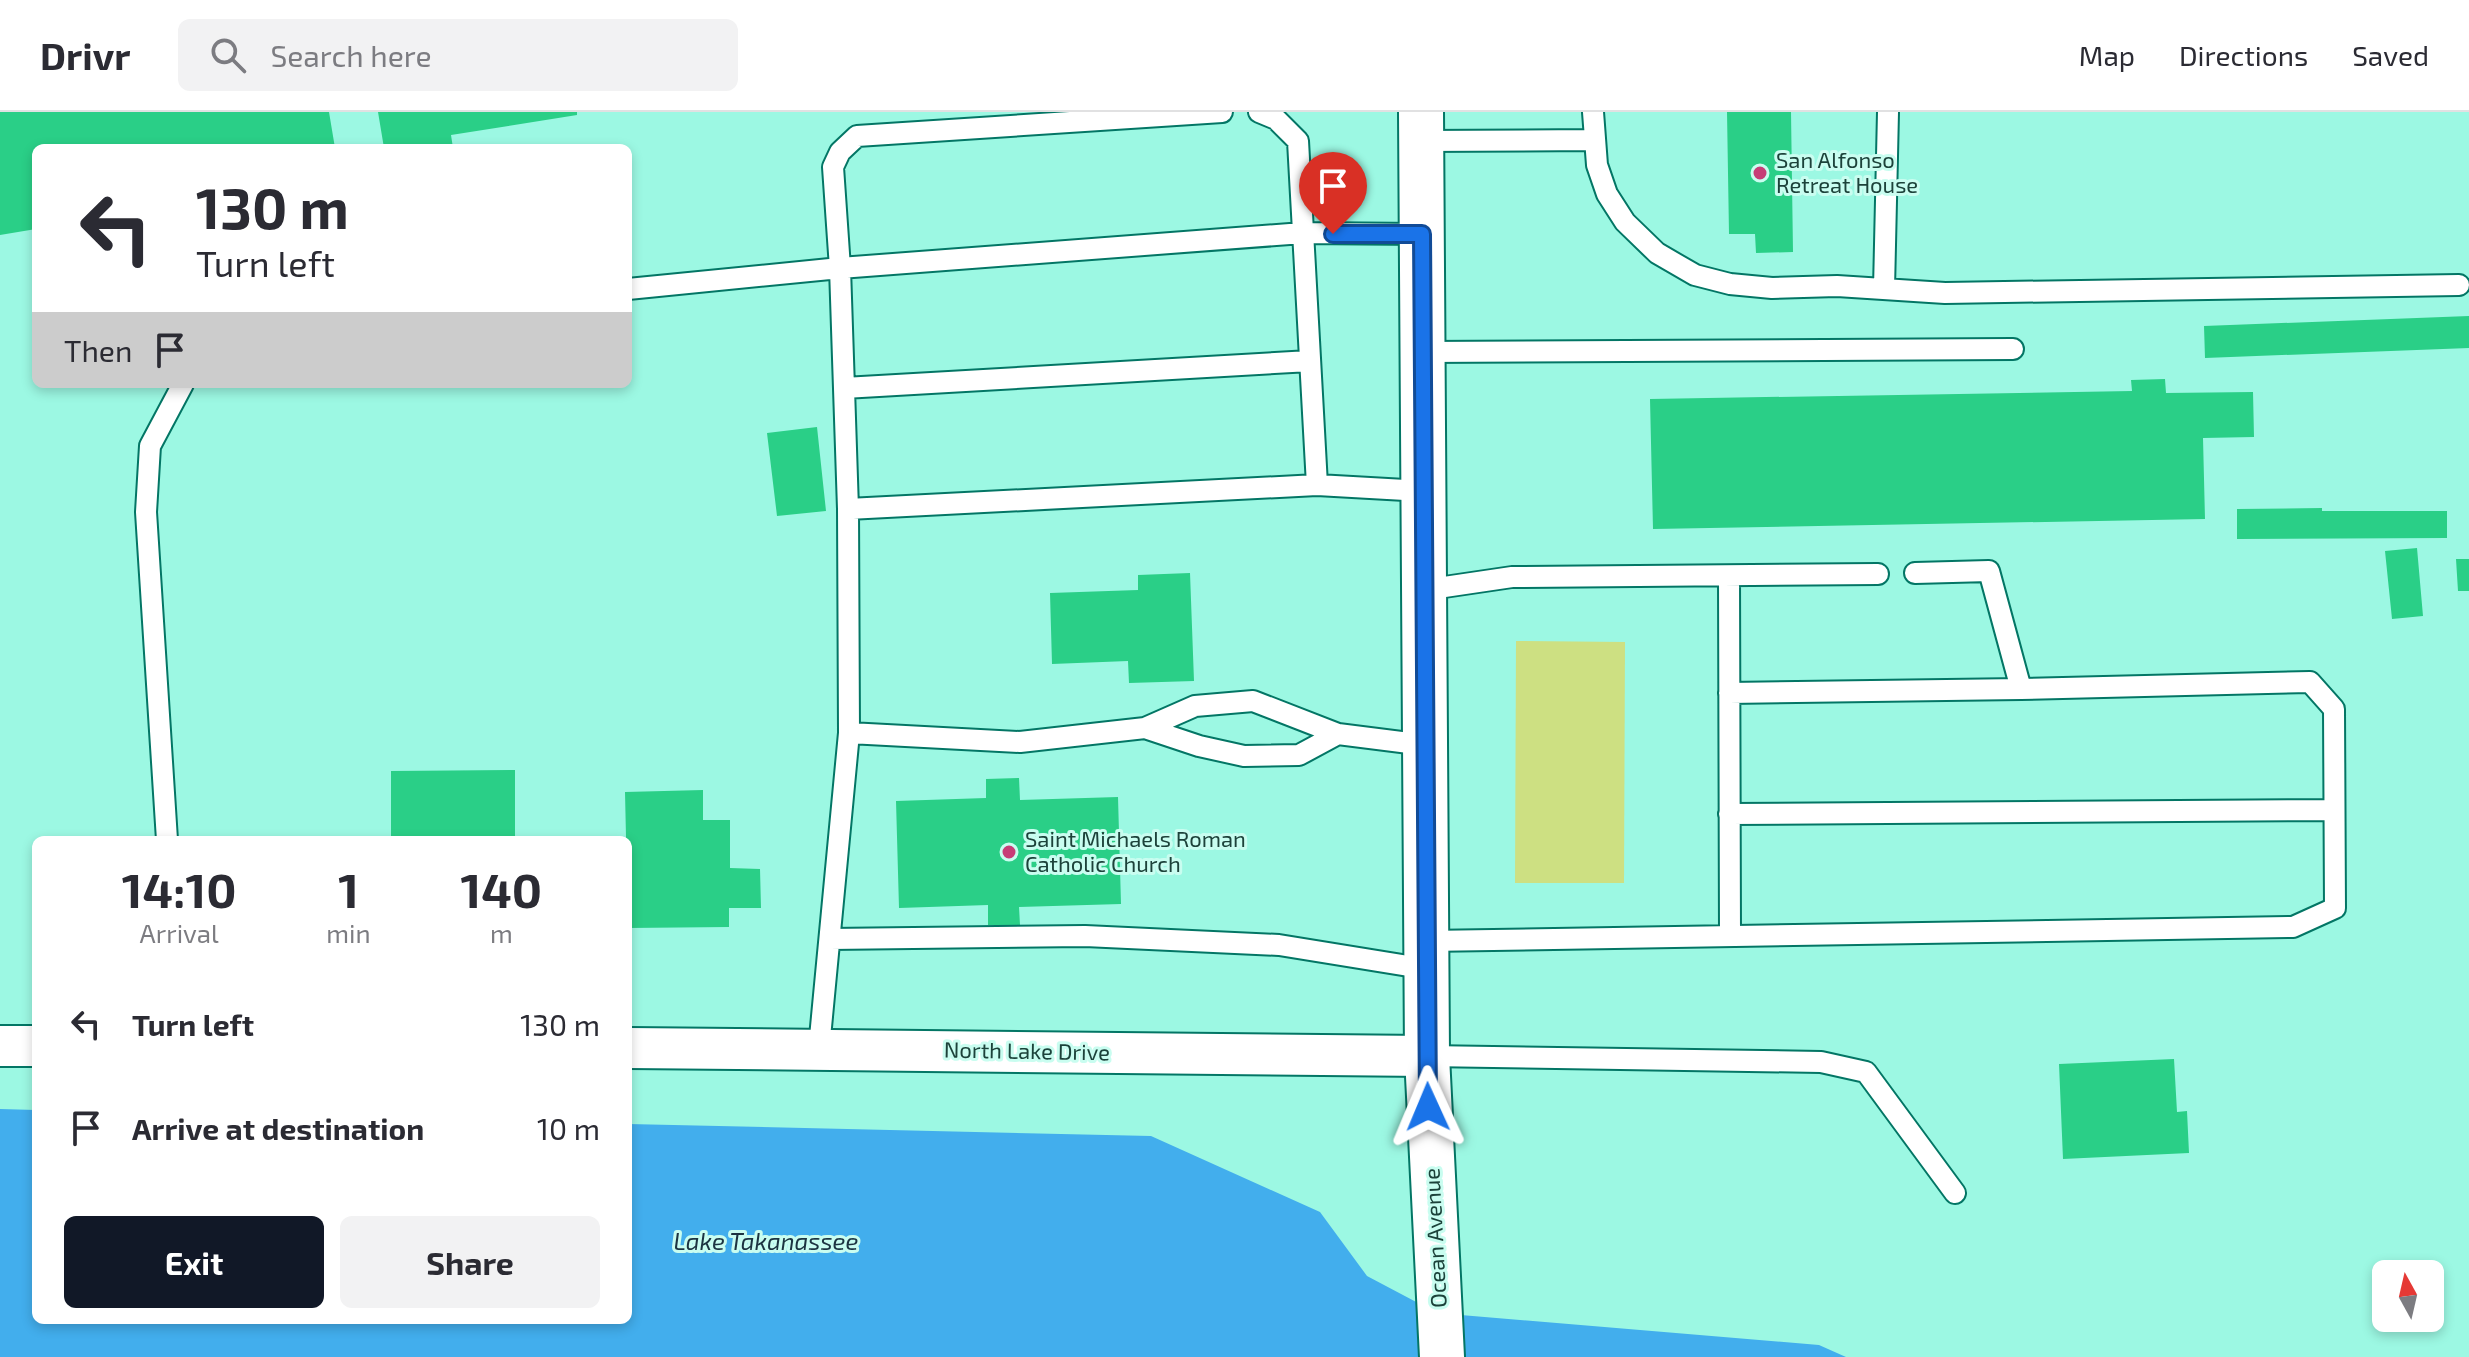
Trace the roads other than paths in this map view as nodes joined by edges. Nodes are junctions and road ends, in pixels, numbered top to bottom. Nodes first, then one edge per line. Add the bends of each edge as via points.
1 (1222, 112) edge
2 (1259, 112) edge
3 (1593, 112) edge
4 (1888, 112) edge
5 (1421, 127) edge
6 (1594, 140) junction
7 (1303, 233) junction
8 (1422, 234) junction
9 (840, 268) junction
10 (2459, 285) dead end
11 (632, 289) edge
12 (1884, 289) junction
13 (2013, 349) dead end
14 (1423, 352) junction
15 (1310, 361) junction
16 (181, 388) edge
17 (844, 388) junction
18 (1317, 485) junction
19 (1423, 491) junction
20 (848, 509) junction
21 (1915, 573) dead end
22 (1878, 574) dead end
23 (1729, 576) junction
24 (1424, 590) junction
25 (2021, 689) junction
26 (1729, 693) junction
27 (1145, 728) junction
28 (849, 733) junction
29 (1338, 734) junction
30 (1425, 745) junction
31 (2334, 810) junction
32 (1729, 814) junction
33 (167, 836) edge
34 (1730, 936) junction
35 (830, 939) junction
36 (1427, 955) junction
37 (0, 1046) edge
38 (32, 1046) edge
39 (632, 1048) edge
40 (819, 1048) junction
41 (1427, 1056) junction
42 (1955, 1193) dead end
43 (1442, 1357) edge

1 - 9 lane via 857,136 833,167
2 - 7 lane via 1276,119 1298,141
3 - 6 lane
4 - 12 lane
5 - 6 lane
5 - 8 street, Ocean Avenue
6 - 12 lane via 1607,194 1625,222 1657,253 1695,275 1772,288
7 - 8 lane
7 - 9 lane
7 - 15 lane
8 - 14 street, Ocean Avenue
9 - 11 lane
9 - 17 lane
10 - 12 lane via 1945,293
13 - 14 lane
14 - 19 street, Ocean Avenue
15 - 17 lane
15 - 18 lane
16 - 33 lane via 150,446 146,512
17 - 20 lane
18 - 19 lane
18 - 20 lane
19 - 24 street, Ocean Avenue
20 - 28 lane
21 - 25 lane via 1989,571
22 - 23 lane
23 - 24 lane via 1512,577
23 - 26 lane
24 - 30 street, Ocean Avenue
25 - 26 lane
25 - 31 lane via 2310,682 2334,709
26 - 32 lane
27 - 28 lane via 1020,742
27 - 29 lane via 1244,756 1299,755
27 - 29 lane via 1195,706 1253,701
28 - 35 lane
29 - 30 lane
30 - 36 street, Ocean Avenue
31 - 32 lane
31 - 34 lane via 2335,908 2293,927
32 - 34 lane
34 - 36 lane
35 - 36 lane via 1085,936
35 - 40 lane
36 - 41 street, Ocean Avenue
37 - 38 street
39 - 40 street, North Lake Drive
40 - 41 street, North Lake Drive
41 - 42 lane via 1821,1062 1866,1072
41 - 43 street, Ocean Avenue

